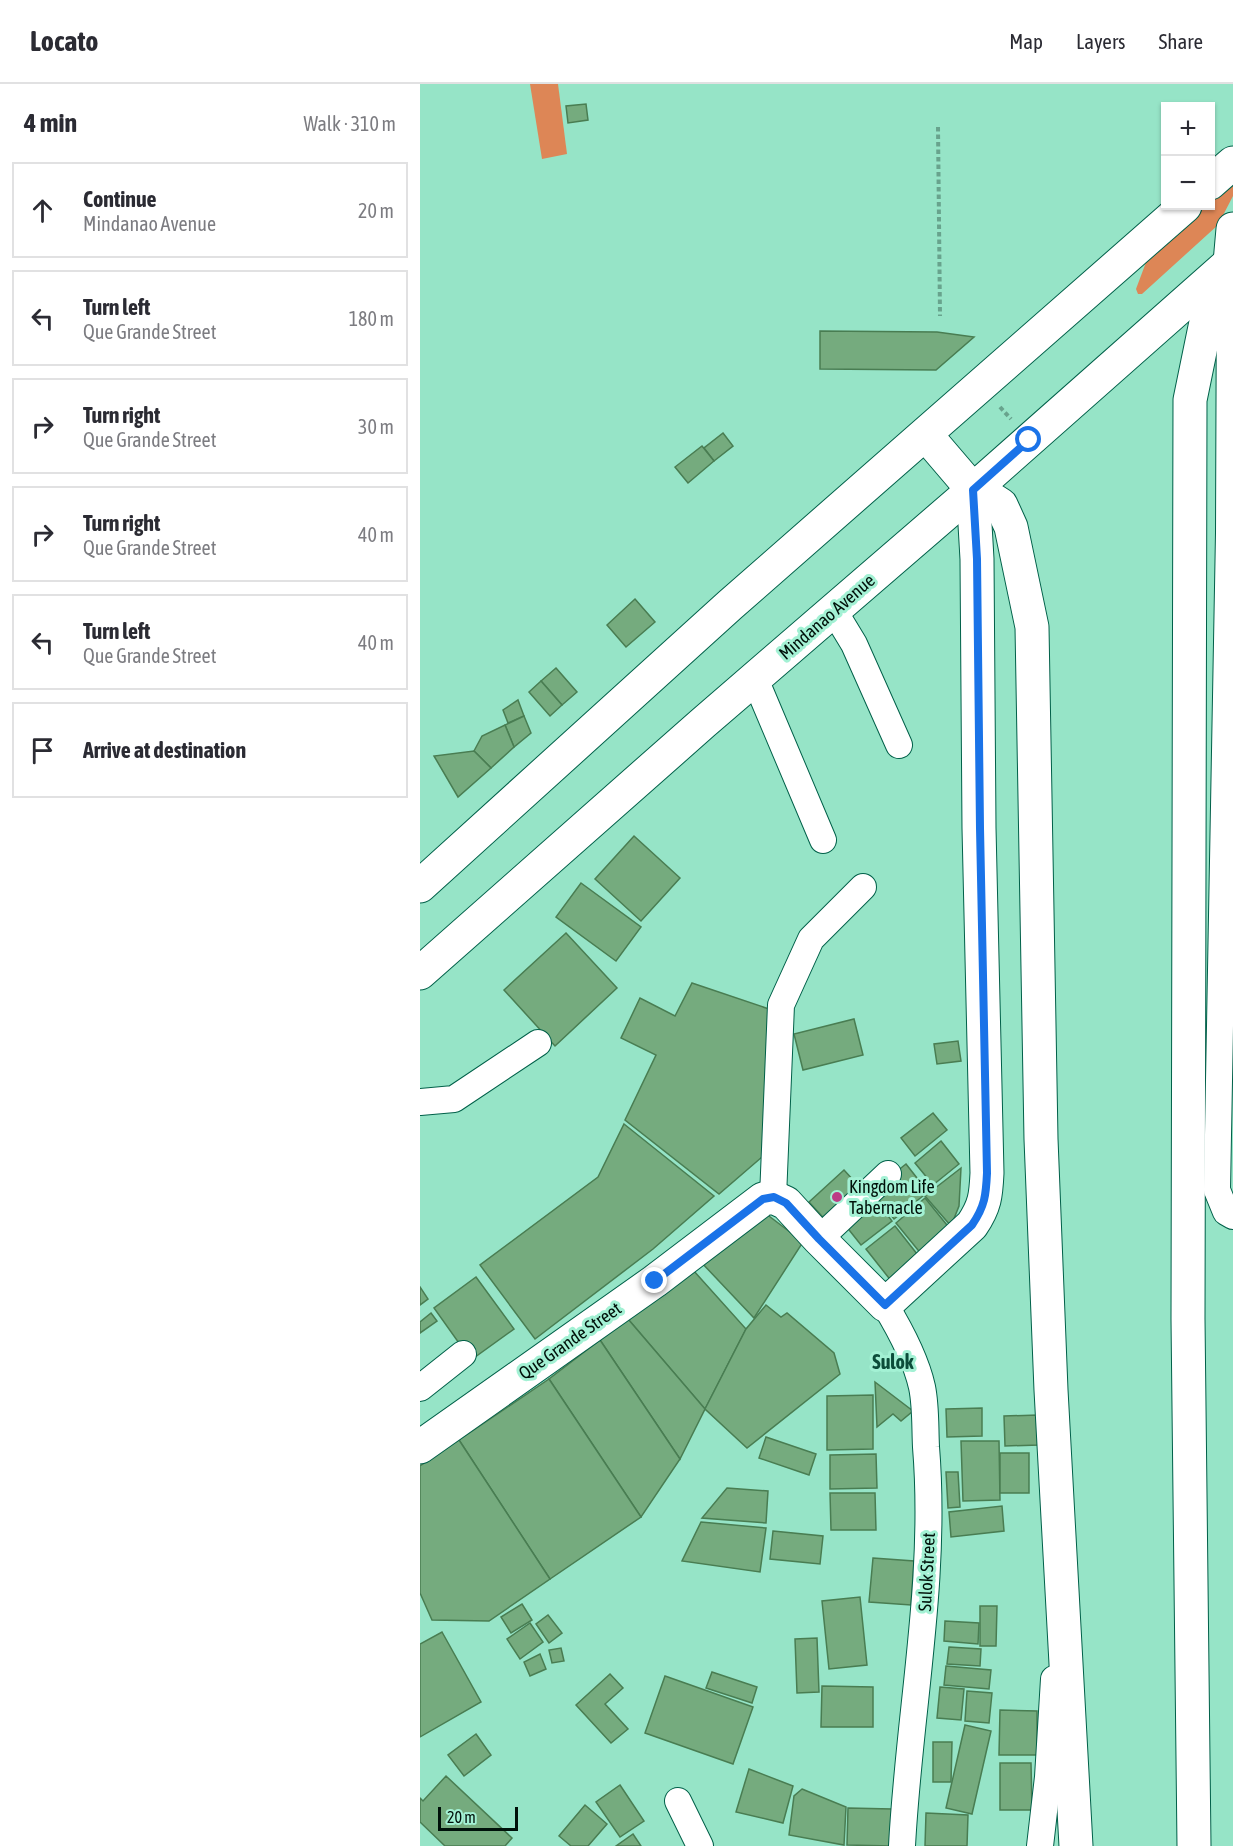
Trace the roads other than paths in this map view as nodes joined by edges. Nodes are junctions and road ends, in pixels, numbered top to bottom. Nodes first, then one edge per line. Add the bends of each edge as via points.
1 (1233, 163) edge
2 (1215, 179) edge
3 (1180, 210) edge
4 (1233, 229) edge
5 (1232, 262) edge
6 (1231, 352) edge
7 (926, 435) junction
8 (973, 490) junction
9 (1231, 533) edge
10 (834, 611) junction
11 (755, 679) junction
12 (899, 744) dead end
13 (823, 840) dead end
14 (420, 886) edge
15 (863, 887) dead end
16 (420, 972) edge
17 (538, 1043) dead end
18 (420, 1102) edge
19 (888, 1174) dead end
20 (774, 1197) junction
21 (1233, 1216) edge
22 (819, 1239) junction
23 (885, 1305) junction
24 (463, 1354) dead end
25 (420, 1388) edge
26 (421, 1444) edge
27 (1063, 1604) junction
28 (678, 1801) dead end
29 (700, 1846) edge
30 (902, 1846) edge
31 (1040, 1846) edge
32 (1076, 1846) edge
33 (1194, 1846) edge

1 - 2 main road
3 - 7 main road
4 - 5 main road
5 - 6 street
5 - 8 main road, Mindanao Avenue
5 - 33 main road via 1206,322 1190,400 1188,1319
6 - 9 street
7 - 8 main road
7 - 14 main road via 730,605
8 - 10 main road, Mindanao Avenue
8 - 23 main road via 986,1196 972,1225
8 - 27 main road via 1001,505 1011,526 1032,627 1041,1139
9 - 21 street via 1217,1190 1226,1212
10 - 11 main road, Mindanao Avenue
10 - 12 street via 854,644
11 - 13 street
11 - 16 main road, Mindanao Avenue
15 - 20 street via 811,939 780,1005
17 - 18 street via 454,1098
19 - 22 street
20 - 22 main road via 786,1203
20 - 26 main road, Que Grande Street via 763,1199 655,1281
22 - 23 main road
23 - 30 street, Sulok Street via 901,1330 922,1387 929,1480 926,1603
24 - 25 street
27 - 31 street via 1058,1622
27 - 32 main road
28 - 29 street

